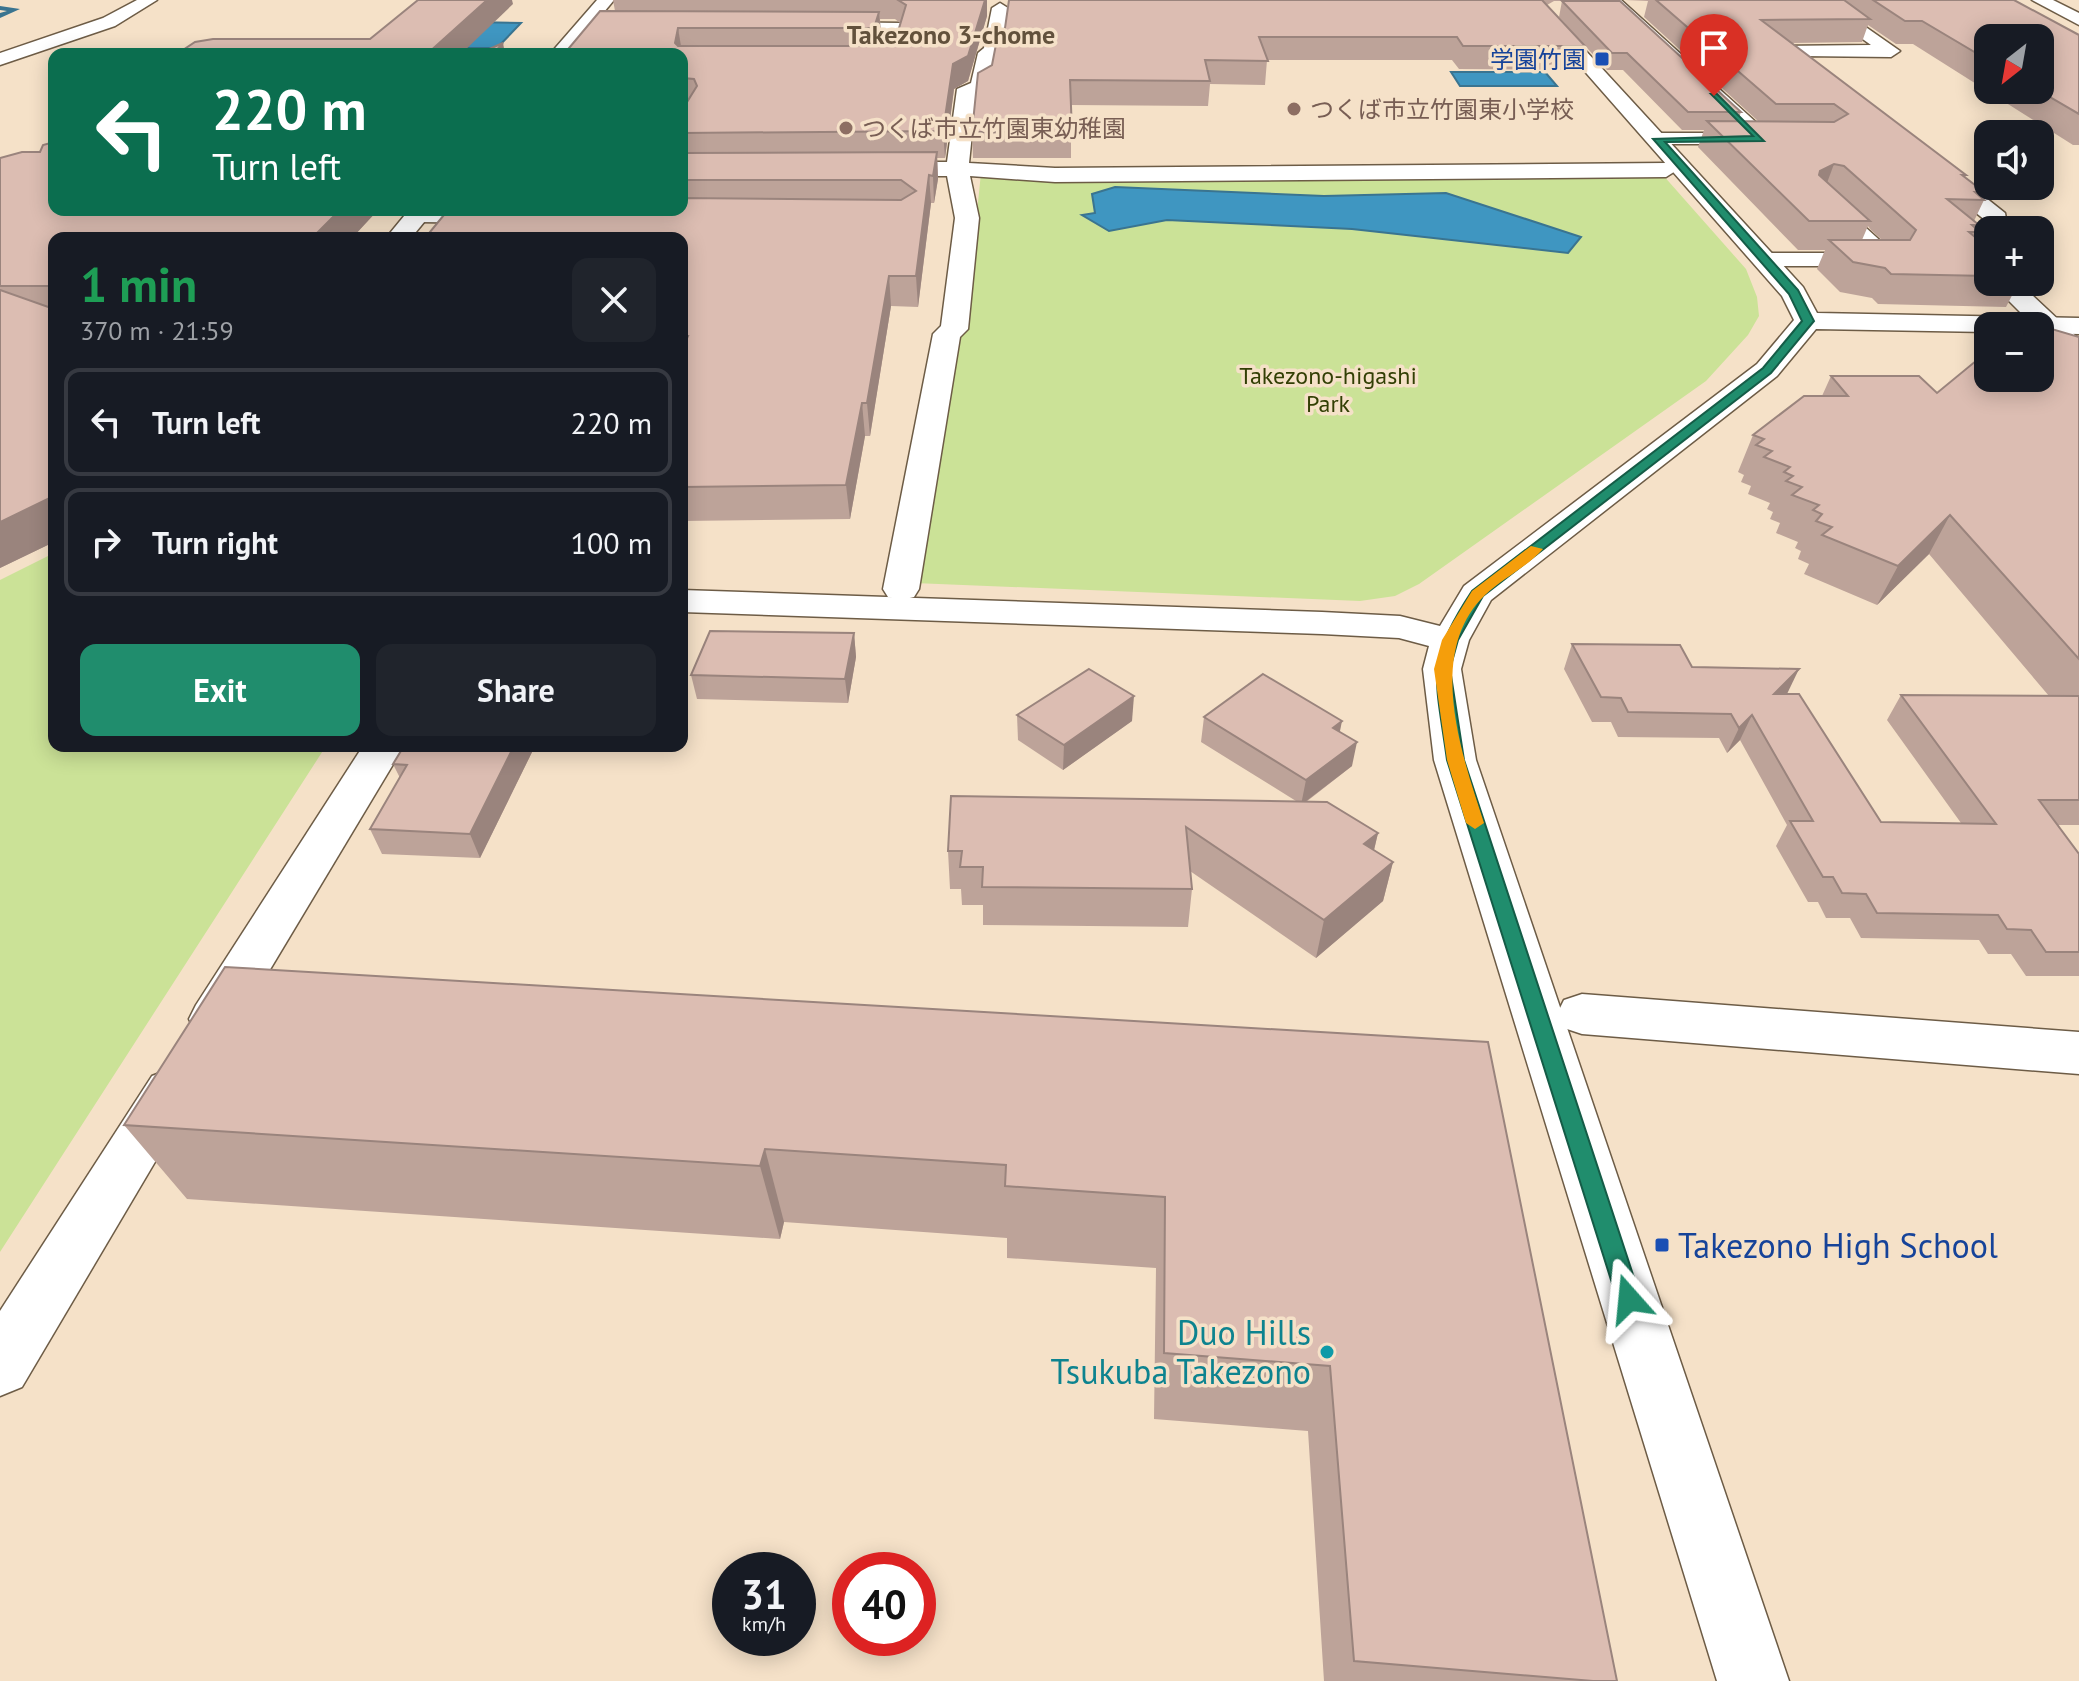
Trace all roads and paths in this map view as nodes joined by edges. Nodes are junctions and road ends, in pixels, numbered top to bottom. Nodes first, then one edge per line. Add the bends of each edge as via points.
1 (149, 0) edge
2 (2040, 0) edge
3 (1819, 2) edge
4 (603, 4) edge
5 (1850, 4) edge
6 (1616, 5) edge
7 (995, 6) edge
8 (623, 7) dead end
9 (1541, 7) edge
10 (1594, 9) edge
11 (1651, 10) dead end
12 (2079, 20) edge
13 (582, 27) junction
14 (613, 27) edge
15 (801, 27) edge
16 (564, 48) edge
17 (0, 59) edge
18 (823, 61) edge
19 (1832, 89) edge
20 (1658, 139) junction
21 (1918, 156) edge
22 (851, 169) edge
23 (957, 169) junction
24 (1666, 170) dead end
25 (1823, 201) edge
26 (417, 216) edge
27 (1994, 216) edge
28 (403, 232) edge
29 (1766, 261) junction
30 (2018, 296) edge
31 (2034, 312) edge
32 (1808, 321) junction
33 (1974, 324) edge
34 (2054, 326) edge
35 (2079, 326) edge
36 (2054, 331) edge
37 (2079, 354) edge
38 (901, 589) dead end
39 (688, 601) edge
40 (1450, 640) junction
41 (380, 752) edge
42 (1582, 1014) dead end
43 (2079, 1053) edge
44 (0, 1366) edge
45 (1753, 1681) edge

1 - 17 street via 109,22
2 - 12 street
3 - 5 street
3 - 19 street via 1891,51 1783,50
4 - 8 street
4 - 13 street
6 - 10 street
6 - 11 street
6 - 20 street via 1769,139
7 - 23 street via 993,51 987,53 980,89 967,89
9 - 20 street
13 - 14 street
13 - 16 street
15 - 18 street via 895,27 886,61
20 - 29 street
21 - 27 street
22 - 23 street
23 - 24 street via 1099,176
23 - 38 street via 967,218 954,329 947,334
25 - 29 street via 1888,261
26 - 28 street
29 - 32 street via 1794,293
30 - 31 street
32 - 33 street
32 - 40 street via 1767,370 1477,594
34 - 35 street
36 - 37 street
39 - 40 street via 1322,623 1400,627
40 - 45 street via 1442,669 1455,760
41 - 44 street
42 - 43 street

